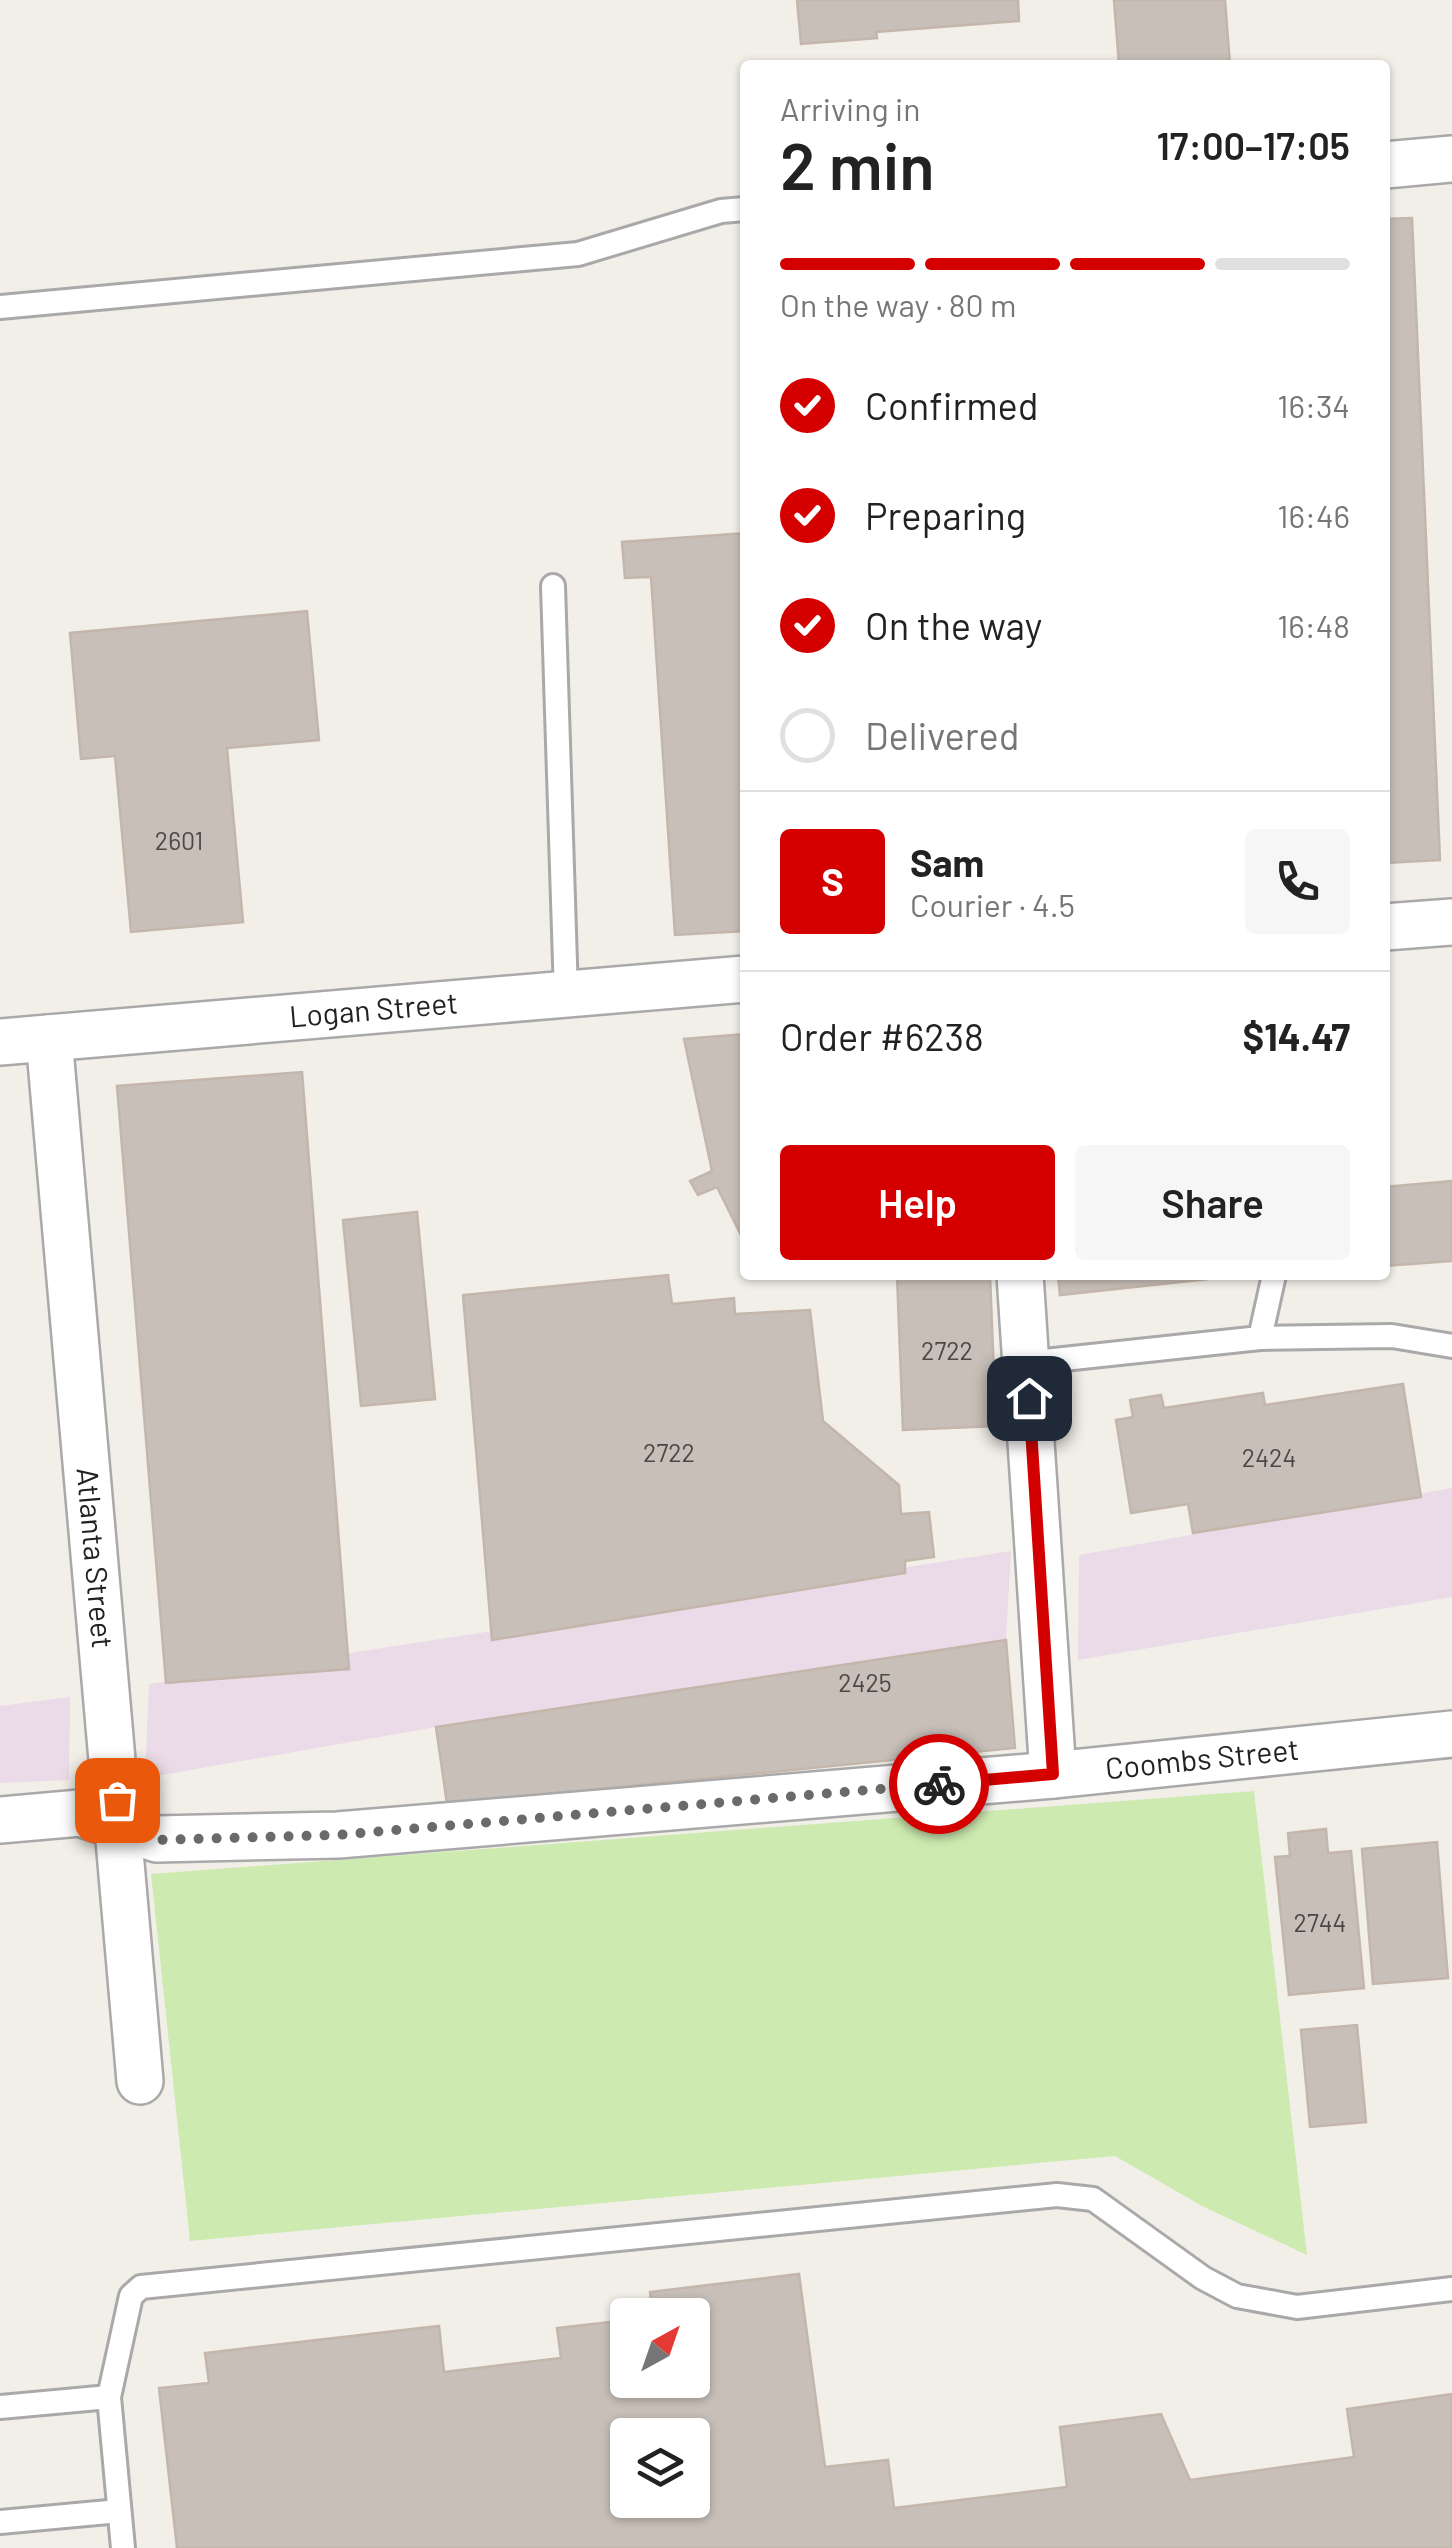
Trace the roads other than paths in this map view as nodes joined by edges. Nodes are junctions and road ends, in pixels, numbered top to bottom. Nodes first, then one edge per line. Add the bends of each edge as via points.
1 (1452, 159) edge
2 (1390, 165) edge
3 (740, 209) edge
4 (0, 307) edge
5 (553, 586) dead end
6 (1452, 922) edge
7 (1390, 927) edge
8 (740, 979) edge
9 (566, 994) junction
10 (49, 1038) junction
11 (0, 1042) edge
12 (1020, 1280) edge
13 (1273, 1280) edge
14 (1260, 1338) junction
15 (1452, 1346) edge
16 (1026, 1363) junction
17 (1452, 1734) edge
18 (1053, 1774) junction
19 (0, 1820) edge
20 (120, 1827) junction
21 (140, 2081) dead end
22 (1452, 2288) edge
23 (108, 2397) junction
24 (0, 2406) edge
25 (119, 2511) junction
26 (0, 2522) edge
27 (123, 2548) edge

1 - 2 street
3 - 4 lane via 578,254
5 - 9 lane
6 - 7 street
8 - 9 street, Logan Street
9 - 10 street, Logan Street
10 - 11 street, Logan Street
10 - 20 street, Atlanta Street
12 - 16 street
13 - 14 lane
14 - 15 lane via 1392,1336
14 - 16 lane
16 - 18 street
17 - 18 street, Coombs Street
18 - 20 street, Coombs Street via 338,1835 157,1840
19 - 20 street, Coombs Street via 80,1813
20 - 21 street, Atlanta Street
22 - 23 lane via 1297,2307 1237,2296 1094,2199 1058,2194 141,2287 131,2296
23 - 24 lane
23 - 25 lane
25 - 26 lane
25 - 27 lane

